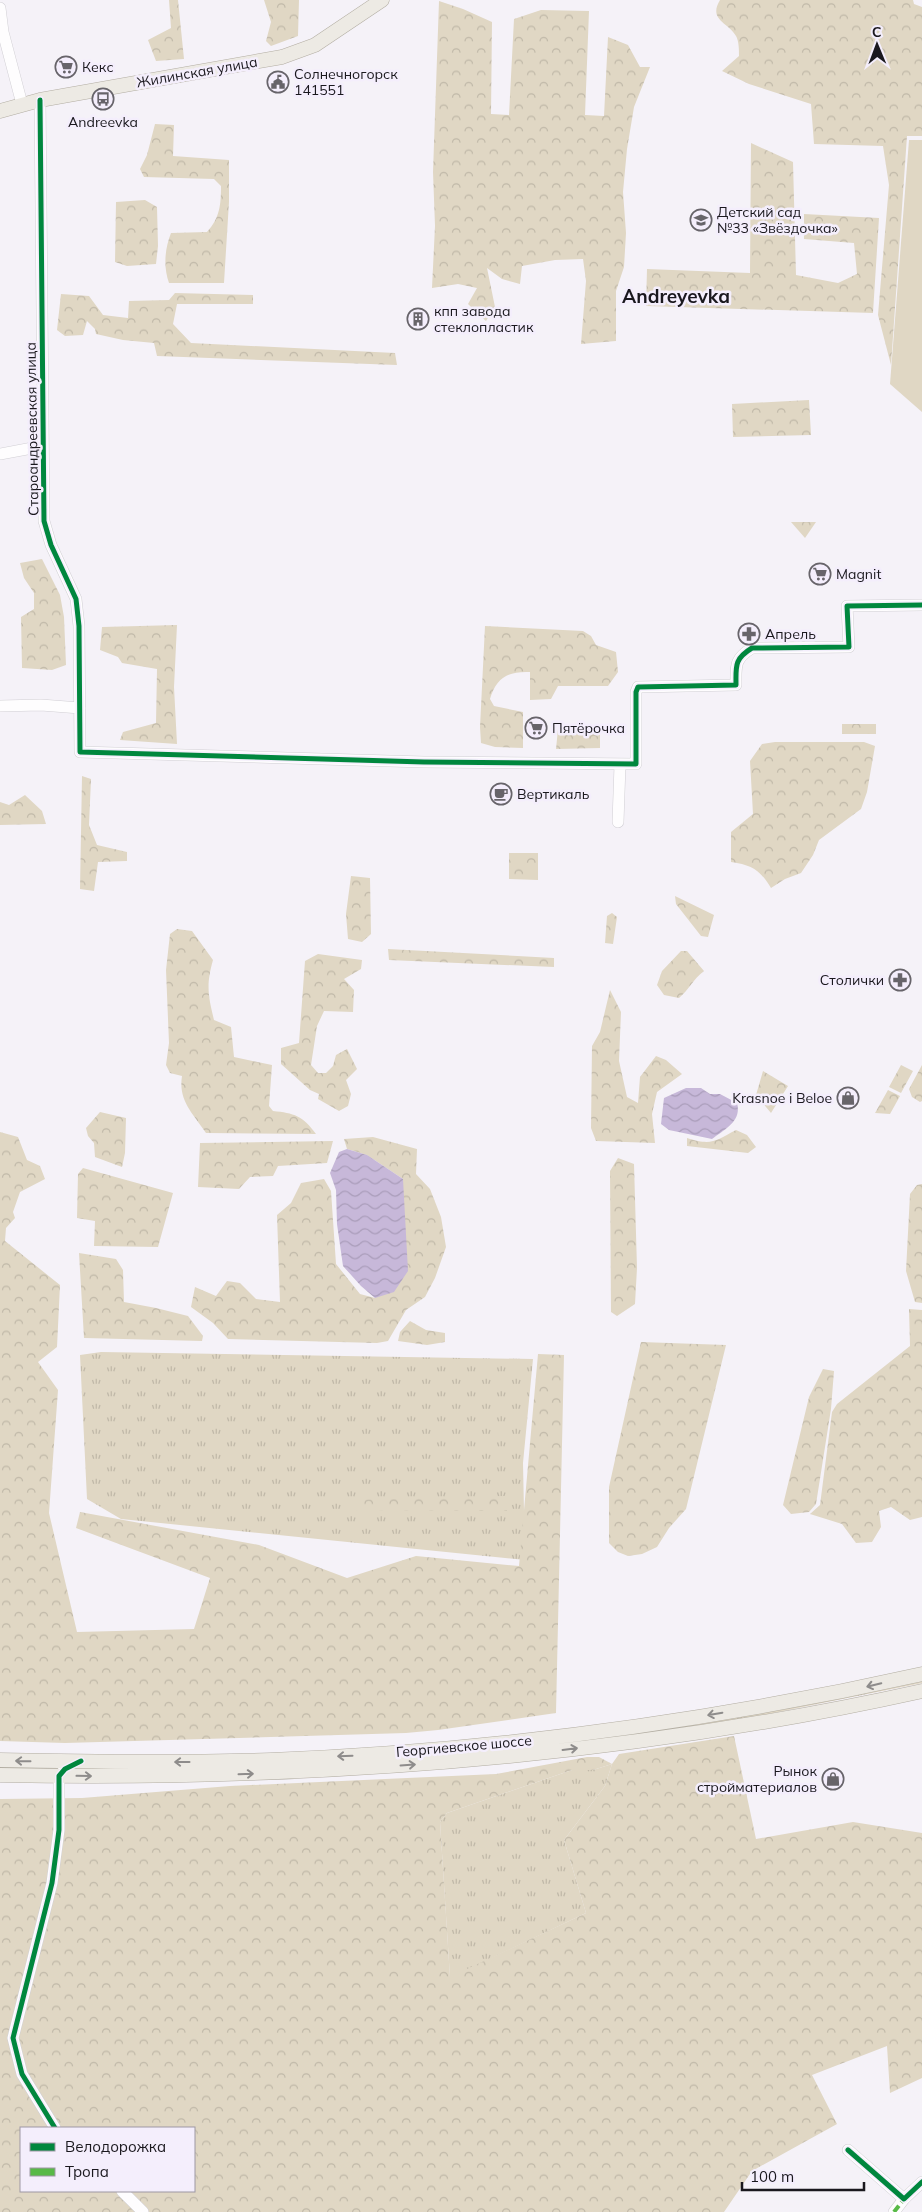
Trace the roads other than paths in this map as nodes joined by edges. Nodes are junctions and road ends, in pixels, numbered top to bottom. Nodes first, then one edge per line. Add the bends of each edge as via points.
1 (382, 0) edge
2 (0, 8) edge
3 (40, 100) junction
4 (22, 104) junction
5 (0, 111) edge
6 (43, 446) junction
7 (0, 454) edge
8 (922, 605) edge
9 (0, 706) edge
10 (80, 708) junction
11 (620, 765) junction
12 (618, 822) dead end
13 (922, 1674) edge
14 (922, 1690) edge
15 (0, 1760) edge
16 (81, 1761) junction
17 (0, 1775) edge
18 (59, 1776) junction
19 (54, 2127) edge
20 (848, 2150) dead end
21 (922, 2182) edge
22 (123, 2192) edge
23 (904, 2199) junction
24 (143, 2212) edge
25 (894, 2212) edge

1 - 3 main road, Жилинская улица via 315,45 282,56
2 - 4 street via 2,32
3 - 4 main road, Жилинская улица
3 - 6 street, Староандреевская улица
4 - 5 main road, Жилинская улица
6 - 7 street
6 - 10 street, Староандреевская улица via 44,521 51,545 76,598
8 - 11 street via 848,606 849,647 752,648 743,653 736,664 736,685 638,687 636,764
9 - 10 street
10 - 11 street, Староандреевская улица via 80,752
11 - 12 street
13 -> 16 main road, Георгиевское шоссе via 672,1721 484,1745 273,1760
18 -> 14 main road, Георгиевское шоссе via 259,1774 524,1755 695,1733 863,1704
16 -> 15 main road, Георгиевское шоссе
16 - 18 street
17 - 18 main road, Георгиевское шоссе
18 - 19 street via 59,1830 52,1883 13,2038 22,2074
20 - 23 street
21 - 23 street
22 - 24 street
23 - 25 street

